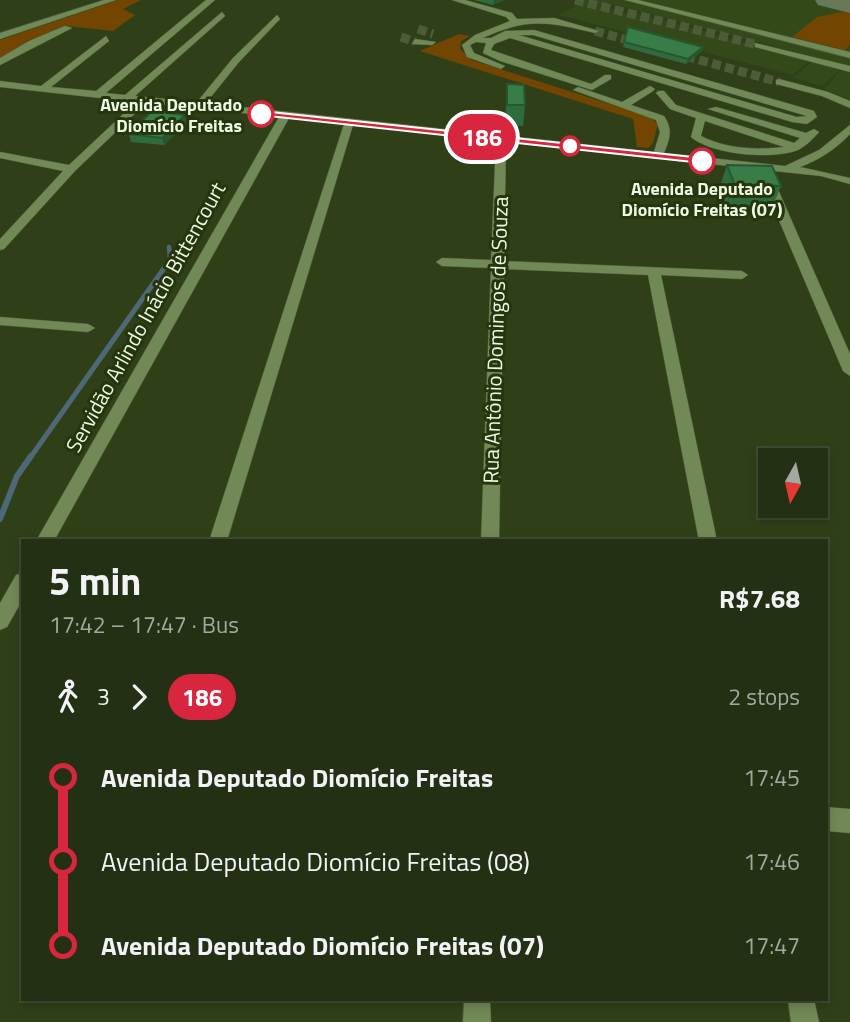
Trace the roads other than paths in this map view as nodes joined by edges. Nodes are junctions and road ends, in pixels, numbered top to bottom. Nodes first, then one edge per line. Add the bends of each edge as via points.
1 (112, 0) edge
2 (211, 0) edge
3 (456, 0) edge
4 (627, 0) edge
5 (617, 5) dead end
6 (222, 14) dead end
7 (277, 17) dead end
8 (514, 21) junction
9 (68, 28) dead end
10 (595, 31) tunnel mouth
11 (0, 36) edge
12 (435, 38) tunnel mouth
13 (106, 39) dead end
14 (474, 39) junction
15 (491, 41) junction
16 (415, 42) tunnel mouth
17 (758, 45) tunnel mouth
18 (850, 55) edge
19 (548, 58) dead end
20 (0, 62) edge
21 (850, 69) edge
22 (596, 73) dead end
23 (608, 77) junction
24 (622, 81) dead end
25 (779, 82) tunnel mouth
26 (0, 86) edge
27 (650, 89) junction
28 (41, 90) junction
29 (661, 93) junction
30 (96, 96) junction
31 (126, 99) junction
32 (611, 100) junction
33 (142, 101) junction
34 (625, 104) junction
35 (850, 105) edge
36 (198, 107) junction
37 (285, 116) junction
38 (701, 117) junction
39 (349, 123) junction
40 (850, 128) edge
41 (807, 138) junction
42 (501, 139) junction
43 (796, 147) junction
44 (820, 153) junction
45 (0, 155) edge
46 (657, 156) junction
47 (763, 167) junction
48 (71, 169) junction
49 (784, 169) junction
50 (849, 176) edge
51 (0, 246) edge
52 (442, 262) dead end
53 (497, 264) junction
54 (654, 271) junction
55 (742, 275) dead end
56 (0, 321) edge
57 (88, 328) dead end
58 (850, 371) edge
59 (46, 539) edge
60 (219, 539) edge
61 (490, 539) edge
62 (709, 539) edge
63 (21, 584) edge
64 (0, 621) edge
65 (828, 819) edge
66 (850, 821) edge
67 (477, 1001) edge
68 (801, 1001) edge
69 (477, 1022) edge
70 (805, 1022) edge

1 - 11 street
2 - 30 street
3 - 8 street via 509,15
4 - 5 street
4 - 18 street
6 - 31 street
7 - 36 street
8 - 10 street via 547,19
8 - 14 street
9 - 20 street
12 - 16 street
13 - 28 street
14 - 15 street
14 - 32 street via 466,50 477,59
15 - 19 street
15 - 23 street via 486,51 503,59 592,87
15 - 41 street via 505,34 807,121 816,130
17 - 21 street
22 - 23 street
23 - 24 street
25 - 35 street
26 - 28 street
27 - 29 street
27 - 32 street via 635,85
27 - 34 street
28 - 30 street
29 - 38 street via 673,107
29 - 41 street
30 - 31 street
31 - 33 street
32 - 34 street
33 - 36 street
33 - 48 street
34 - 46 street via 666,124
36 - 37 street
37 - 39 street
37 - 59 street, Servidão Arlindo Inácio Bittencourt
38 - 43 street
38 - 43 street via 696,137 715,146 773,153
39 - 42 street
39 - 60 street
40 - 44 street via 839,142
41 - 43 street
42 - 46 street
42 - 53 street, Rua Antônio Domingos de Souza
44 - 49 street
44 - 50 street
45 - 48 street
46 - 47 street
47 - 49 street
47 - 58 street
48 - 51 street
49 - 50 street
52 - 53 street
53 - 54 street
53 - 61 street, Rua Antônio Domingos de Souza
54 - 55 street
54 - 62 street
56 - 57 street
63 - 64 street
65 - 66 street
67 - 69 street
68 - 70 street

